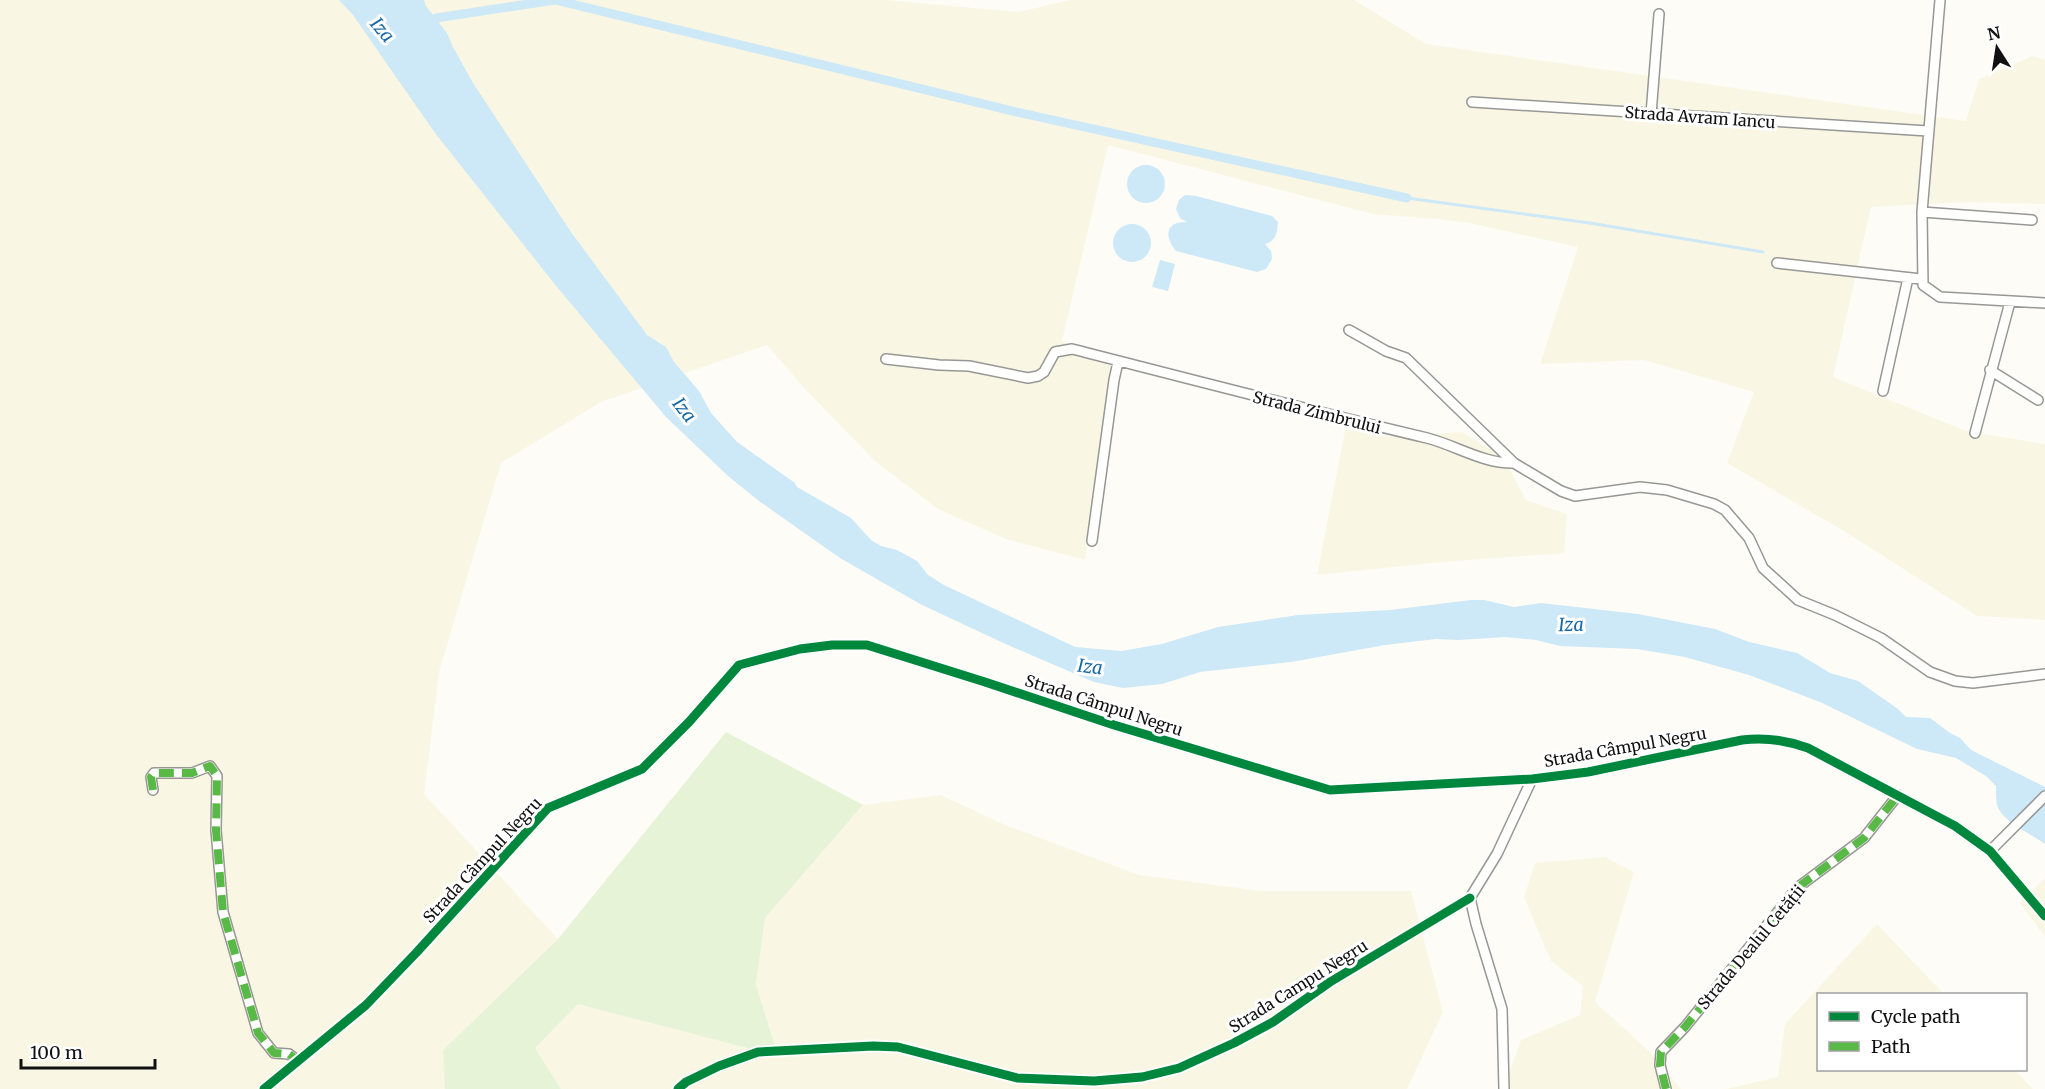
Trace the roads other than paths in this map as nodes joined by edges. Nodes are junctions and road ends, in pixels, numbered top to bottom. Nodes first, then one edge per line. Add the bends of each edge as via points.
1 (1940, 0) edge
2 (1659, 14) dead end
3 (1472, 102) dead end
4 (1651, 114) junction
5 (1928, 131) junction
6 (1922, 212) junction
7 (2032, 220) dead end
8 (1777, 263) dead end
9 (1908, 278) junction
10 (1921, 279) junction
11 (2010, 302) junction
12 (2045, 303) edge
13 (1349, 330) dead end
14 (886, 359) dead end
15 (1118, 362) junction
16 (1990, 370) junction
17 (1883, 390) dead end
18 (2038, 400) dead end
19 (1975, 433) dead end
20 (1514, 463) junction
21 (1092, 541) dead end
22 (2045, 674) edge
23 (1533, 779) junction
24 (153, 790) dead end
25 (1898, 795) junction
26 (2045, 796) edge
27 (1990, 851) junction
28 (1470, 898) junction
29 (2045, 916) edge
30 (297, 1060) junction
31 (264, 1089) edge
32 (678, 1089) edge
33 (1504, 1089) edge
34 (1666, 1089) edge

1 - 5 street
2 - 4 street
3 - 4 street, Strada Avram Iancu
4 - 5 street, Strada Avram Iancu
5 - 6 street
6 - 7 street
6 - 10 street
8 - 9 street
9 - 10 street
9 - 17 street
10 - 11 street via 1925,288 1940,297
11 - 12 street
11 - 16 street
13 - 20 street, Strada Zimbrului via 1406,358
14 - 15 street, Strada Zimbrului via 969,366 1028,378 1044,372 1055,352 1063,349
15 - 20 street, Strada Zimbrului via 1431,439 1501,463
15 - 21 street
16 - 18 street
16 - 19 street
20 - 22 street, Strada Zimbrului via 1575,496 1640,488 1667,490 1714,504 1725,510 1749,538 1762,568 1798,600 1881,638 1940,677 1973,682
23 - 25 street, Strada Câmpul Negru via 1769,738 1808,748
23 - 28 street, Strada Campu Negru via 1497,854
23 - 30 street, Strada Câmpul Negru via 1330,790 867,645 800,649 739,665 642,769 548,808 366,1005
24 - 30 street via 154,773 192,772 210,766 214,770 220,891 231,942 258,1033 273,1053 289,1054
25 - 27 street, Strada Câmpul Negru via 1955,826
25 - 34 street, Strada Dealul Cetății via 1864,838 1797,888 1661,1052
26 - 27 street
27 - 29 street, Strada Câmpul Negru
28 - 32 street, Strada Campu Negru via 1330,982 1273,1022 1179,1068 1151,1075 1095,1081 1017,1078 898,1047 873,1046 758,1052 719,1066
28 - 33 street via 1502,1009
30 - 31 street, Strada Câmpul Negru

